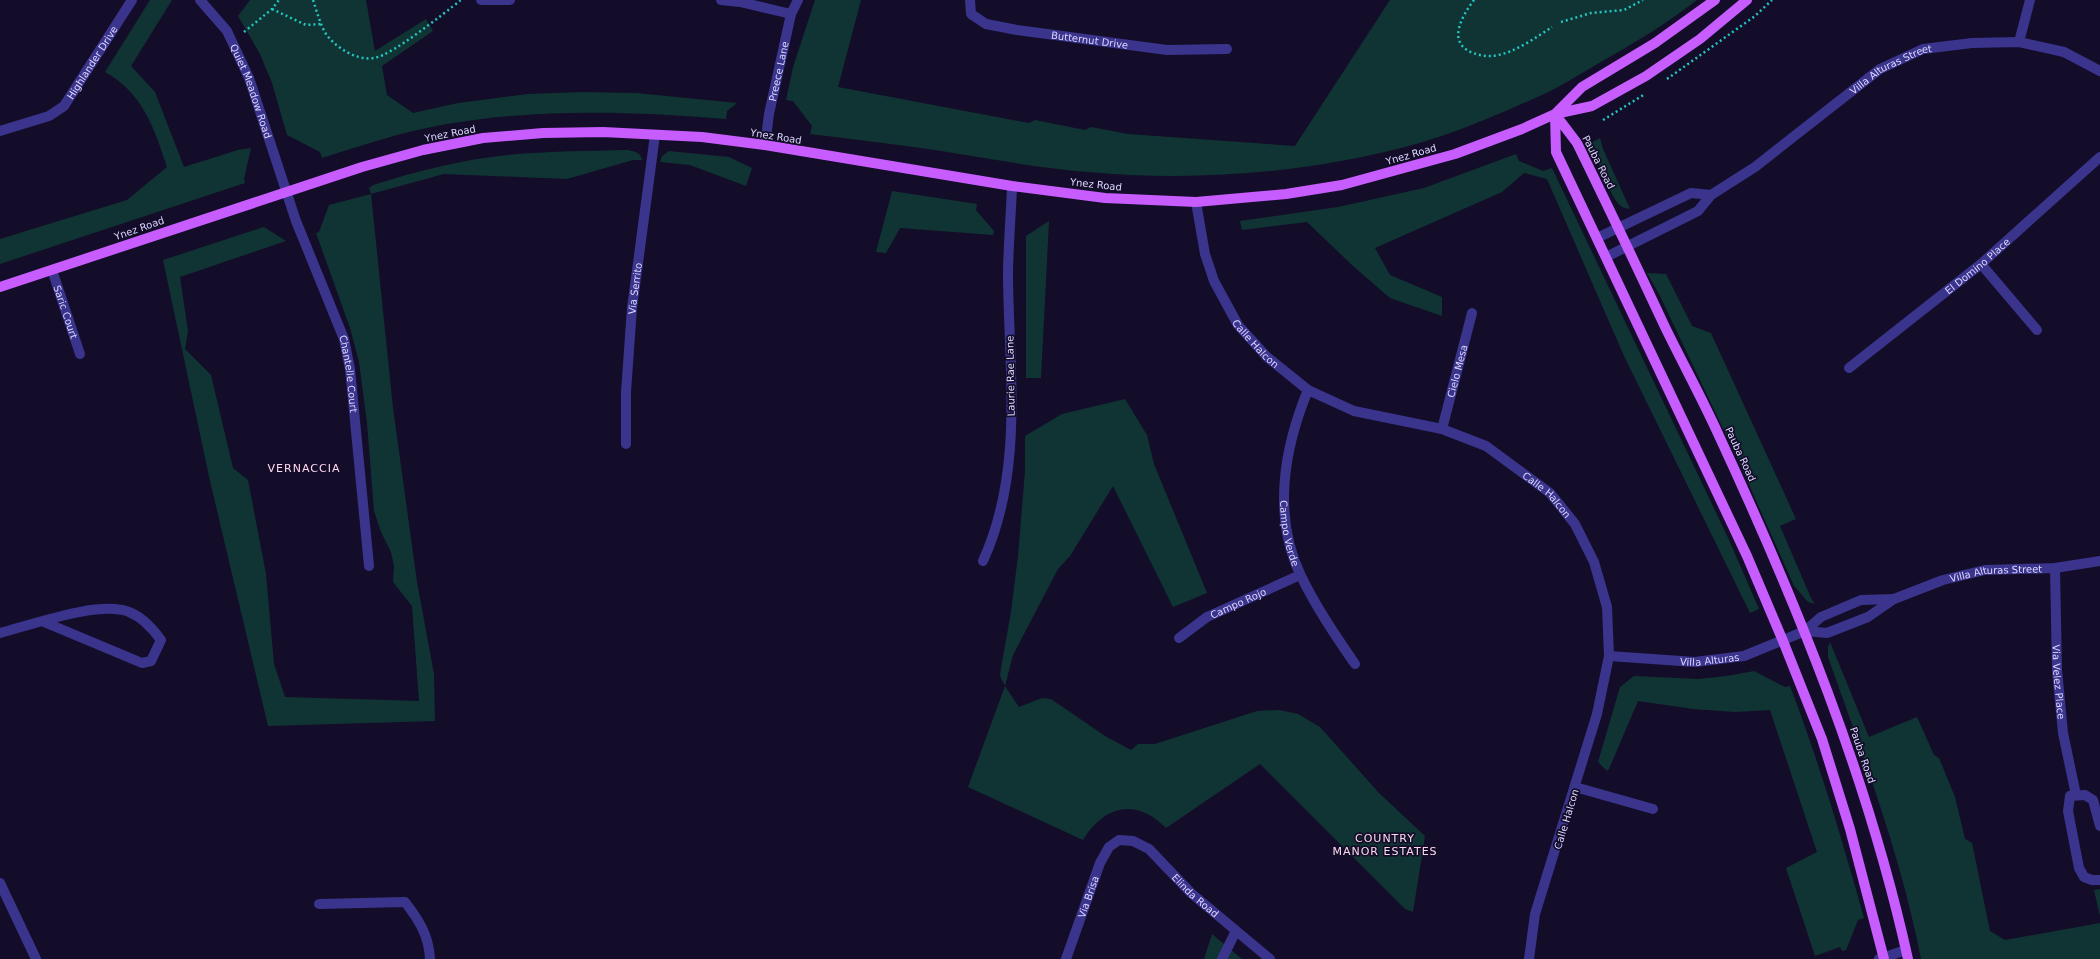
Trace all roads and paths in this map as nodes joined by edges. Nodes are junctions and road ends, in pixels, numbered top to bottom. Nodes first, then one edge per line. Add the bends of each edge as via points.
1 (132, 0) edge
2 (200, 0) edge
3 (279, 0) edge
4 (313, 0) edge
5 (461, 0) edge
6 (482, 0) edge
7 (510, 0) edge
8 (721, 0) edge
9 (798, 0) edge
10 (970, 0) edge
11 (1474, 0) edge
12 (1643, 0) edge
13 (1715, 0) edge
14 (1747, 0) edge
15 (1772, 0) edge
16 (2030, 0) edge
17 (272, 9) junction
18 (791, 14) junction
19 (1561, 22) dead end
20 (320, 24) junction
21 (1552, 27) dead end
22 (244, 32) dead end
23 (2019, 42) junction
24 (1227, 49) dead end
25 (2100, 71) edge
26 (1662, 83) dead end
27 (1645, 94) dead end
28 (1555, 114) junction
29 (1603, 120) dead end
30 (0, 131) edge
31 (655, 135) junction
32 (764, 145) junction
33 (2100, 157) edge
34 (1012, 186) junction
35 (286, 191) junction
36 (1711, 195) junction
37 (1196, 202) junction
38 (1618, 227) junction
39 (1597, 238) junction
40 (1628, 246) junction
41 (1606, 256) junction
42 (1981, 264) junction
43 (52, 270) junction
44 (0, 287) edge
45 (1472, 313) dead end
46 (2037, 330) dead end
47 (80, 354) dead end
48 (1849, 368) dead end
49 (1308, 390) junction
50 (1442, 429) junction
51 (626, 444) dead end
52 (983, 561) dead end
53 (2100, 561) edge
54 (369, 566) dead end
55 (2055, 568) junction
56 (1300, 575) junction
57 (1894, 599) junction
58 (44, 622) junction
59 (1805, 631) junction
60 (0, 633) edge
61 (1179, 638) dead end
62 (1783, 641) junction
63 (1609, 656) junction
64 (1355, 664) dead end
65 (1575, 787) junction
66 (2076, 795) junction
67 (1653, 809) dead end
68 (2100, 826) edge
69 (1119, 840) joint
70 (2100, 880) edge
71 (0, 883) edge
72 (319, 904) dead end
73 (1236, 931) junction
74 (1907, 955) edge
75 (1882, 958) edge
76 (36, 959) edge
77 (430, 959) edge
78 (1066, 959) edge
79 (1222, 959) edge
80 (1270, 959) edge
81 (1529, 959) edge

1 - 30 street, Highlander Drive via 64,106 49,116
2 - 35 street, Quiet Meadow Road via 227,31 249,78
3 - 17 path
4 - 20 path
5 - 20 path via 430,24 374,58 355,56 346,52 327,36
6 - 7 street
8 - 18 street
9 - 18 street, Preece Lane
10 - 24 street, Butternut Drive via 971,14 986,24 1017,30 1167,50
11 - 21 path via 1461,20 1458,30 1458,40 1463,48 1472,53 1482,56 1510,52
12 - 19 path via 1624,10 1592,13
13 - 28 main road, Ynez Road via 1655,42 1582,87
14 - 28 main road, Ynez Road via 1700,39 1646,76 1592,106
15 - 26 path via 1755,16
16 - 23 street
17 - 20 path via 306,25
17 - 22 path
18 - 32 street, Preece Lane
23 - 25 street, Villa Alturas Street via 2064,52
23 - 36 street, Villa Alturas Street via 1923,48 1880,69 1755,167
27 - 29 path
28 - 37 main road, Ynez Road via 1455,154 1342,185 1286,194
28 - 38 main road, Pauba Road via 1577,142
28 - 39 main road via 1556,152
31 - 32 main road, Ynez Road via 702,137
31 - 35 main road, Ynez Road via 603,132 543,133 483,138 424,150
31 - 51 street, Via Serrito via 632,308 626,392
32 - 34 main road, Ynez Road
33 - 42 street, El Domino Place
34 - 37 main road, Ynez Road via 1105,198
34 - 52 street, Laurie Rae Lane via 1008,276 1012,399 1009,472 1001,516
35 - 43 main road, Ynez Road
35 - 54 street, Chantelle Court via 344,338 350,369
36 - 38 street via 1691,192
36 - 40 street, Villa Alturas Street via 1698,211
37 - 49 street, Calle Halcon via 1205,254 1214,281 1238,325 1267,357
38 - 39 street
38 - 40 main road, Pauba Road
39 - 41 main road
40 - 41 street, Villa Alturas Street
40 - 59 main road, Pauba Road via 1725,449
41 - 62 main road via 1747,556
42 - 46 street
42 - 48 street, El Domino Place
43 - 44 main road, Ynez Road
43 - 47 street, Saric Court
45 - 50 street, Cielo Mesa
49 - 50 street, Calle Halcon via 1354,411
49 - 56 street, Campo Verde via 1298,413 1288,451 1284,484 1285,524
50 - 63 street, Calle Halcon via 1486,446 1509,462 1550,493 1575,524 1594,562 1607,607
53 - 55 street, Villa Alturas Street
55 - 57 street, Villa Alturas Street via 1985,570 1944,580
55 - 66 street, Via Velez Place via 2057,670 2063,733
56 - 61 street, Campo Rojo via 1207,617
56 - 64 street, Campo Verde via 1329,626
57 - 59 street, Villa Alturas Street via 1868,616 1827,633
57 - 59 street, Villa Alturas Street via 1862,600 1821,617
58 - 58 street via 99,608 129,612 151,627 160,640 151,661 142,663
58 - 60 street
59 - 62 street, Villa Alturas
59 - 74 main road, Pauba Road via 1864,793 1883,855
62 - 63 street, Villa Alturas via 1744,656 1695,662
62 - 75 main road via 1822,739 1850,829
63 - 65 street, Calle Halcon via 1597,714
65 - 67 street
65 - 81 street, Calle Halcon via 1535,914
66 - 68 street via 2085,795 2093,800
66 - 70 street via 2070,796 2068,811 2079,868 2084,877
69 - 73 street, Elinda Road via 1133,841 1149,849 1191,893
69 - 78 street, Via Brisa via 1109,846 1100,862
71 - 76 street
72 - 77 street via 405,902 421,922 430,947
73 - 79 street
73 - 80 street, Elinda Road
74 - 75 street

